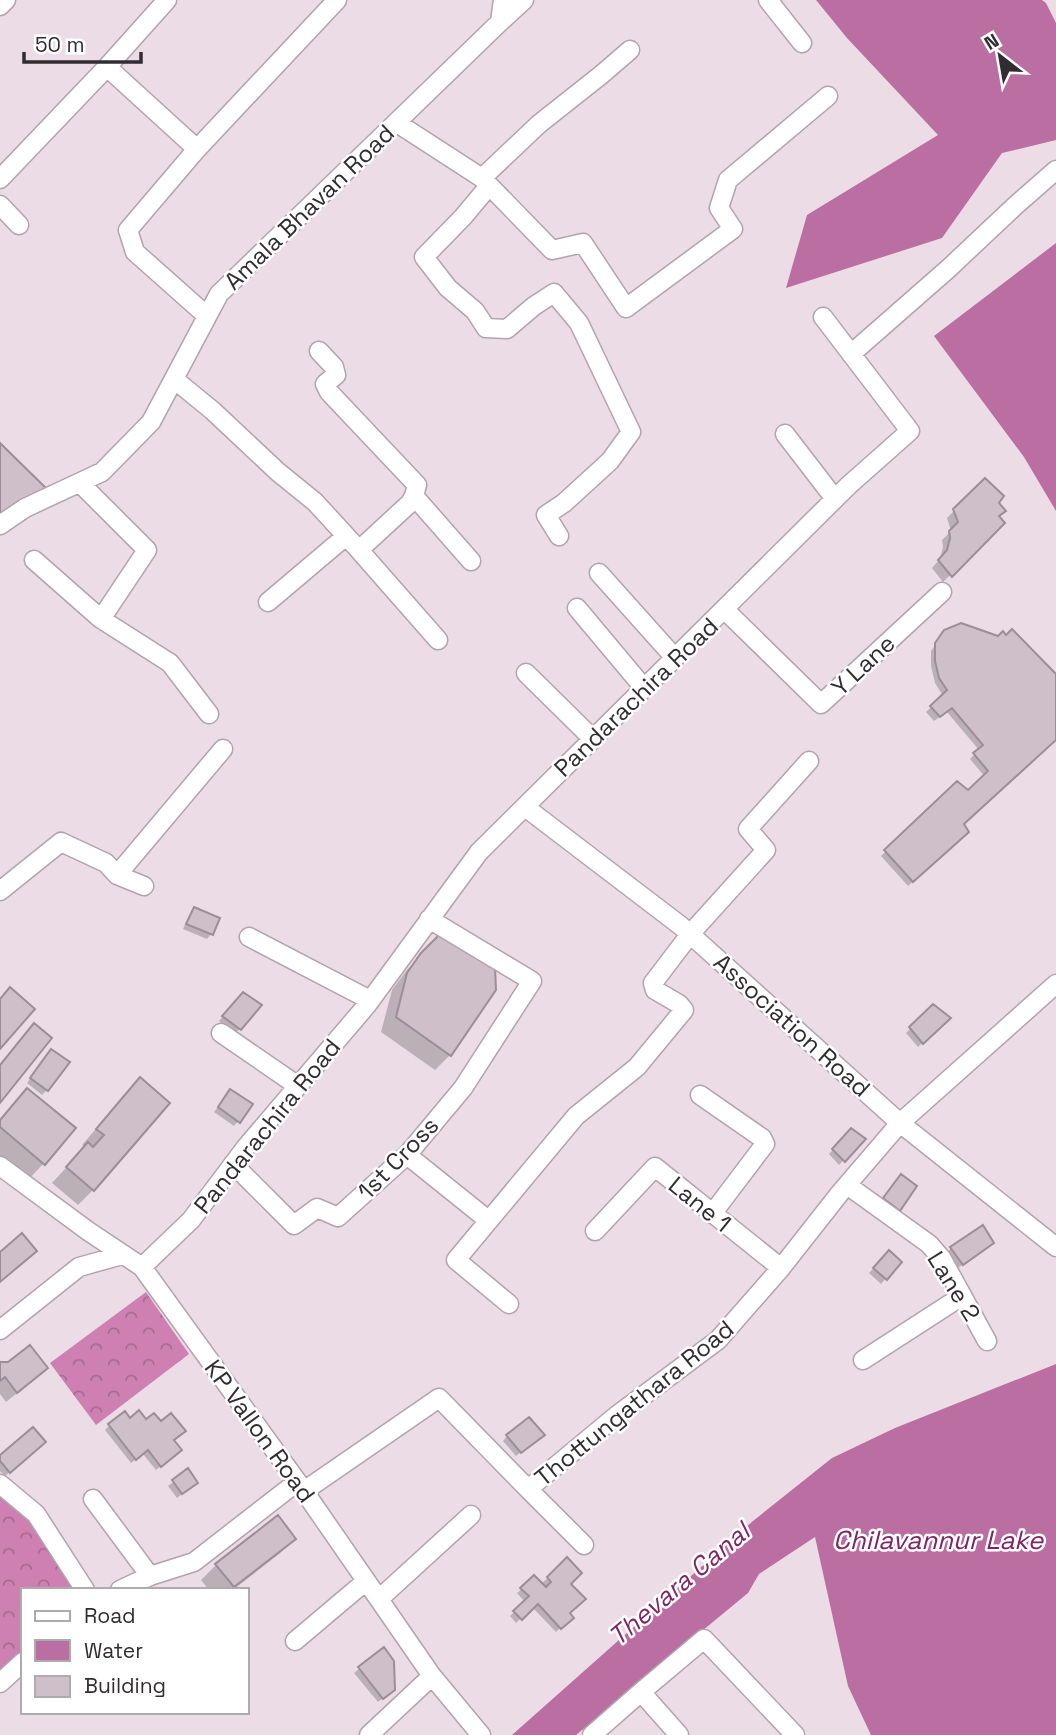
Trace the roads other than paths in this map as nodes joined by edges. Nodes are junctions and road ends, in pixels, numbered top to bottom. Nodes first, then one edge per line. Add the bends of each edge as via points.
1 (6, 0) edge
2 (167, 0) edge
3 (337, 0) edge
4 (503, 0) edge
5 (524, 0) edge
6 (768, 0) edge
7 (0, 6) edge
8 (500, 22) junction
9 (802, 43) dead end
10 (630, 50) dead end
11 (107, 67) junction
12 (828, 96) dead end
13 (397, 123) junction
14 (197, 149) junction
15 (1056, 170) edge
16 (0, 179) edge
17 (486, 182) junction
18 (0, 205) edge
19 (19, 225) dead end
20 (207, 316) junction
21 (823, 317) dead end
22 (319, 351) dead end
23 (851, 354) junction
24 (174, 379) junction
25 (785, 434) dead end
26 (80, 483) junction
27 (414, 496) junction
28 (835, 499) junction
29 (0, 525) edge
30 (346, 536) junction
31 (559, 536) dead end
32 (359, 550) junction
33 (34, 560) dead end
34 (471, 561) dead end
35 (599, 573) dead end
36 (942, 592) dead end
37 (268, 602) dead end
38 (577, 608) dead end
39 (724, 610) junction
40 (101, 619) junction
41 (438, 640) dead end
42 (675, 657) junction
43 (526, 673) dead end
44 (644, 688) junction
45 (209, 714) dead end
46 (593, 739) junction
47 (223, 749) dead end
48 (809, 761) dead end
49 (525, 807) junction
50 (117, 875) junction
51 (144, 886) dead end
52 (0, 891) edge
53 (429, 919) junction
54 (691, 933) junction
55 (249, 937) dead end
56 (1056, 984) edge
57 (370, 1000) junction
58 (220, 1033) dead end
59 (299, 1086) junction
60 (700, 1095) dead end
61 (900, 1123) junction
62 (407, 1155) junction
63 (233, 1164) junction
64 (0, 1166) edge
65 (847, 1185) junction
66 (712, 1214) junction
67 (488, 1220) junction
68 (88, 1231) junction
69 (595, 1231) dead end
70 (1056, 1247) edge
71 (122, 1255) junction
72 (79, 1267) junction
73 (142, 1267) junction
74 (781, 1268) junction
75 (962, 1296) junction
76 (509, 1304) dead end
77 (0, 1329) edge
78 (987, 1341) dead end
79 (863, 1360) dead end
80 (0, 1484) edge
81 (300, 1487) junction
82 (528, 1489) junction
83 (93, 1499) dead end
84 (471, 1515) dead end
85 (584, 1545) dead end
86 (150, 1576) junction
87 (366, 1581) junction
88 (84, 1588) edge
89 (124, 1588) edge
90 (379, 1600) junction
91 (295, 1641) dead end
92 (21, 1664) edge
93 (432, 1676) junction
94 (0, 1682) edge
95 (641, 1692) junction
96 (369, 1735) edge
97 (481, 1735) edge
98 (592, 1735) edge
99 (679, 1735) edge
100 (794, 1735) edge

1 - 7 street
2 - 11 street
3 - 14 street
4 - 8 street
5 - 8 street, Amala Bhavan Road
6 - 9 street
8 - 13 street, Amala Bhavan Road
10 - 17 street via 539,124
11 - 14 street
11 - 16 street
12 - 17 street via 728,180 719,208 733,229 626,308 583,243 552,250
13 - 17 street
13 - 20 street, Amala Bhavan Road via 219,294
14 - 20 street via 128,230 135,252
15 - 23 street
17 - 31 street via 463,217 424,257 486,328 507,329 554,293 579,323 631,432 610,461 547,515
18 - 19 street
20 - 24 street, Amala Bhavan Road
21 - 23 street
22 - 27 street via 336,375 325,384 329,393 417,485
23 - 28 street, Pandarachira Road via 910,431
24 - 26 street, Amala Bhavan Road via 151,422 102,472
24 - 30 street via 315,502
25 - 28 street
26 - 29 street, Amala Bhavan Road
26 - 40 street via 147,550
27 - 32 street
27 - 34 street
28 - 39 street, Pandarachira Road
30 - 32 street
30 - 37 street
32 - 41 street
33 - 40 street
35 - 42 street
36 - 39 street, Y Lane via 821,704
38 - 44 street
39 - 42 street, Pandarachira Road
40 - 45 street via 170,663
42 - 44 street, Pandarachira Road
43 - 46 street
44 - 46 street, Pandarachira Road
46 - 49 street, Pandarachira Road
47 - 50 street
48 - 54 street via 748,830 766,850
49 - 53 street, Pandarachira Road via 479,852
49 - 54 street, Association Road
50 - 51 street
50 - 52 street via 107,863 61,842
53 - 57 street, Pandarachira Road
53 - 62 street, 1st Cross via 531,981 463,1088
54 - 61 street, Association Road
54 - 67 street via 653,982 655,990 684,1010 637,1067 576,1116
55 - 57 street
56 - 61 street, Thottungathara Road
57 - 59 street, Pandarachira Road
58 - 59 street
59 - 63 street, Pandarachira Road
60 - 66 street via 765,1144
61 - 65 street, Thottungathara Road
61 - 70 street, Association Road
62 - 63 street, 1st Cross via 338,1217 317,1208 294,1225
62 - 67 street
63 - 73 street, Pandarachira Road via 191,1220
64 - 68 street, KP Vallon Road
65 - 74 street, Thottungathara Road
65 - 75 street, Lane 2 via 929,1244
66 - 69 street, Lane 1 via 655,1167
66 - 74 street, Lane 1
67 - 76 street via 456,1260
68 - 71 street, KP Vallon Road
68 - 72 street
71 - 72 street
71 - 73 street, KP Vallon Road
72 - 77 street
73 - 81 street, KP Vallon Road
74 - 82 street, Thottungathara Road via 718,1340
75 - 78 street, Lane 2
75 - 79 street
80 - 88 street via 36,1514
81 - 82 street, Thottungathara Road via 439,1398
81 - 86 street via 194,1562
81 - 87 street, KP Vallon Road
82 - 85 street
83 - 86 street
84 - 90 street
86 - 89 street
87 - 90 street, KP Vallon Road
87 - 91 street
90 - 93 street, KP Vallon Road
92 - 94 street
93 - 96 street
93 - 97 street, KP Vallon Road
95 - 98 street
95 - 99 street
95 - 100 street via 704,1639

